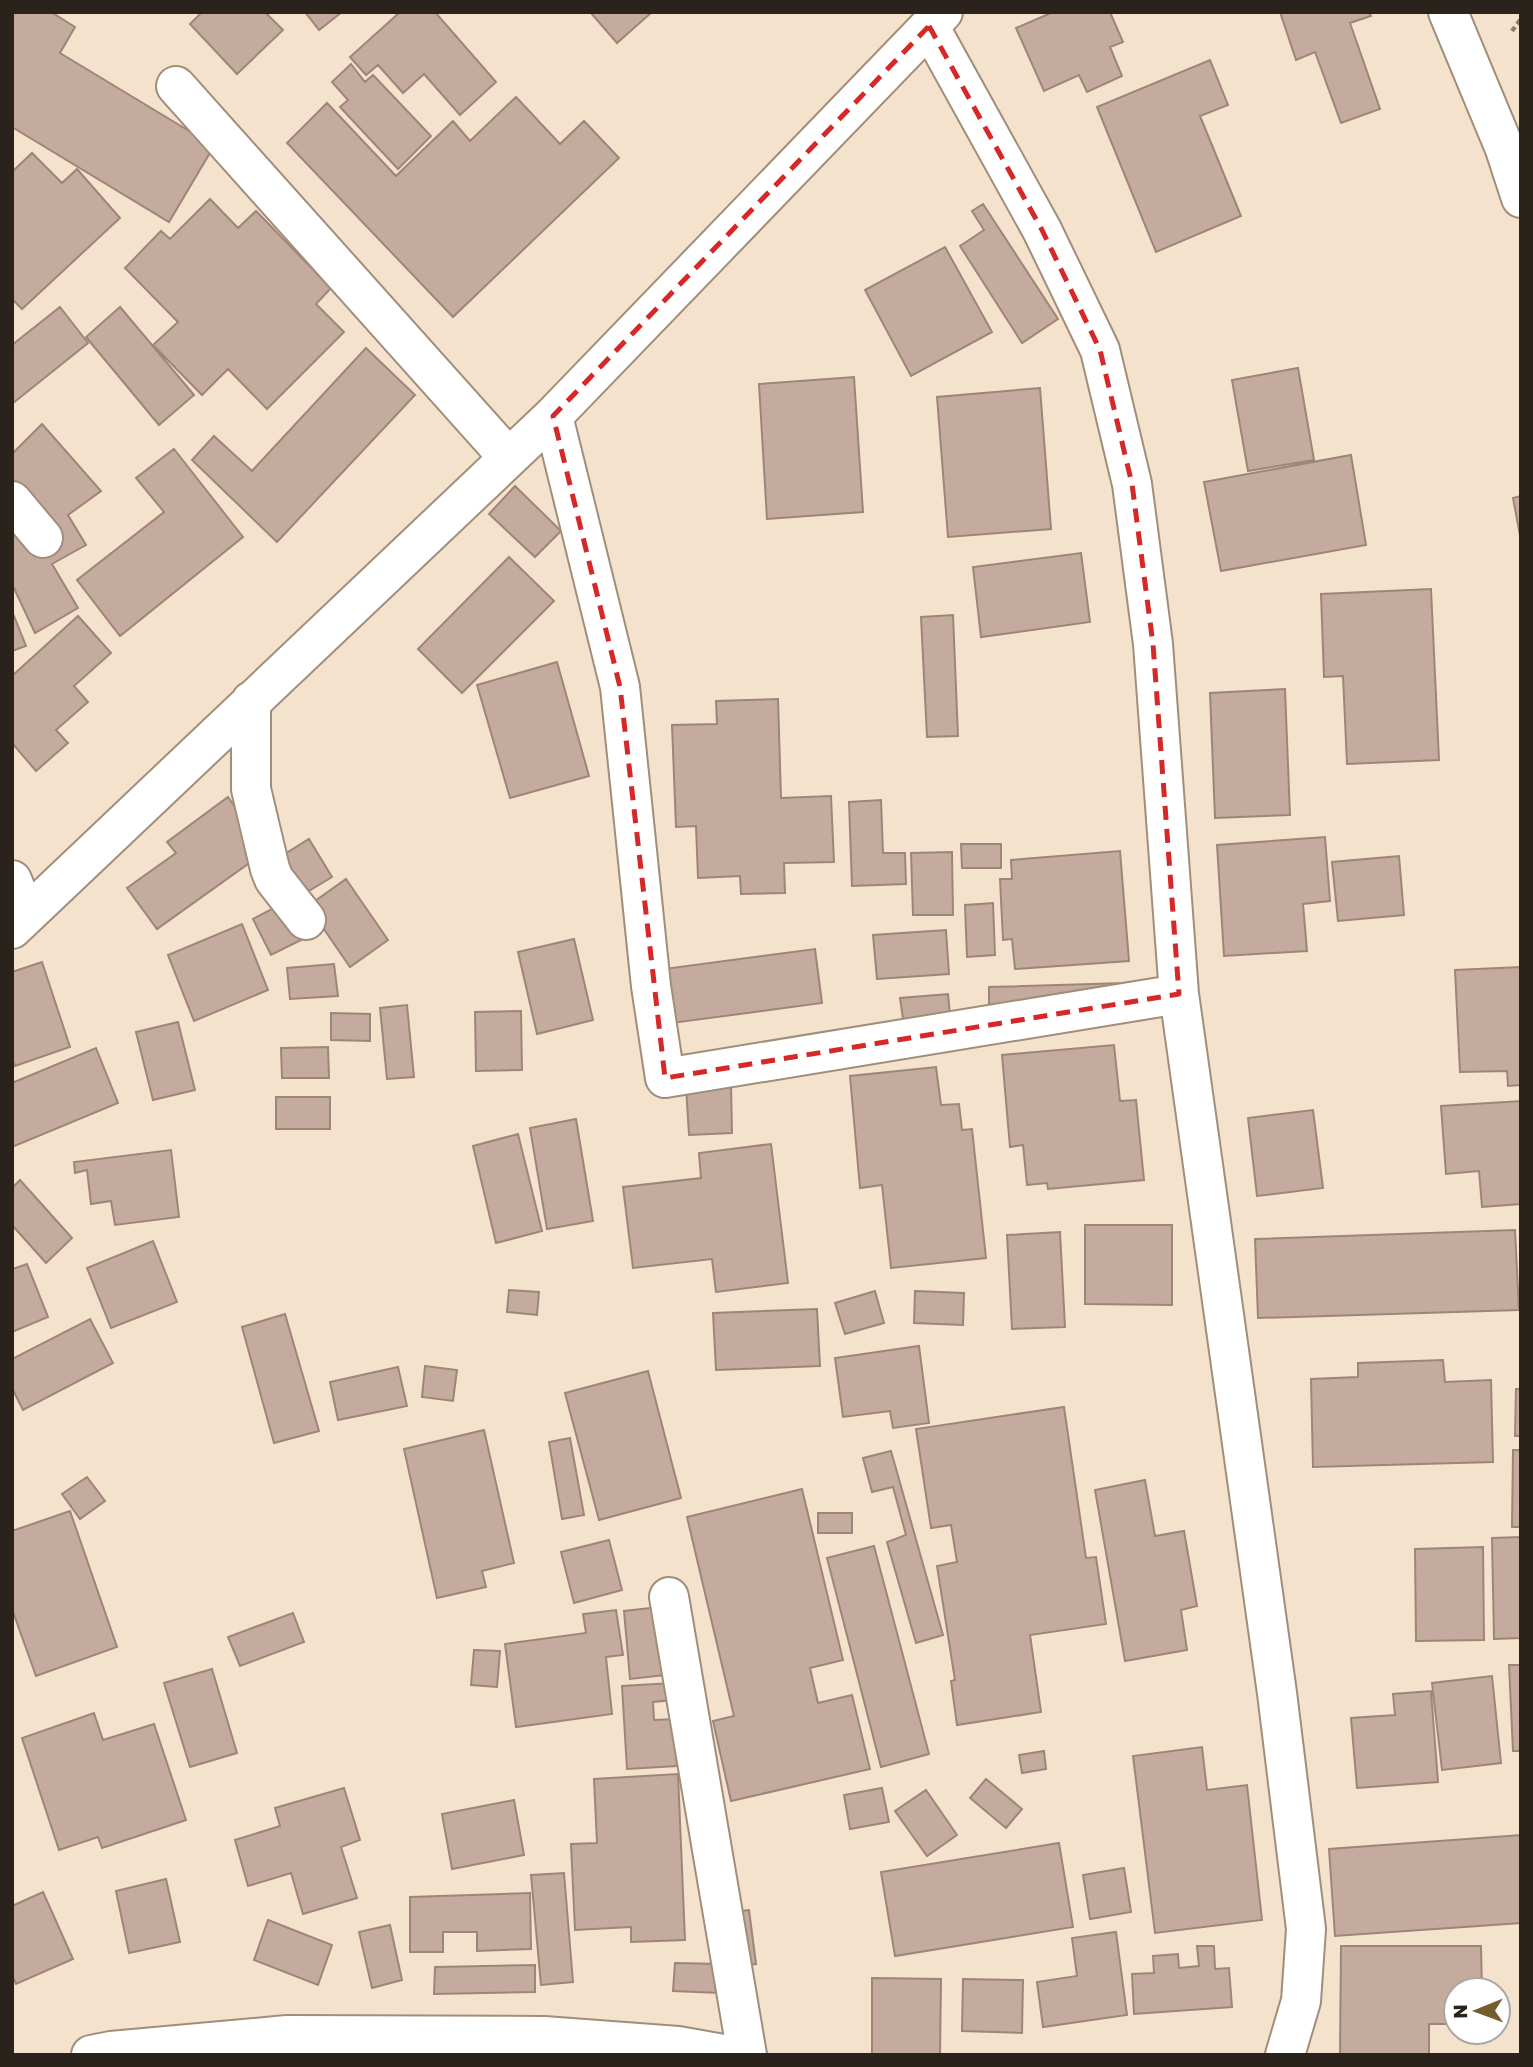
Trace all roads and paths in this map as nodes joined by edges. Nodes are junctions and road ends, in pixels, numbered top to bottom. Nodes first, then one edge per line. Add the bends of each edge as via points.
1 (1448, 12) edge
2 (936, 19) edge
3 (176, 86) dead end
4 (1521, 198) edge
5 (553, 416) junction
6 (508, 457) junction
7 (12, 501) edge
8 (43, 538) dead end
9 (251, 701) junction
10 (17, 908) edge
11 (306, 920) dead end
12 (1179, 994) junction
13 (669, 1597) dead end
14 (91, 2055) edge
15 (729, 2055) edge
16 (747, 2055) edge
17 (1285, 2055) edge

1 - 4 street
2 - 5 street
2 - 12 street via 1100,350 1132,484 1153,644
3 - 6 street
5 - 6 street
5 - 12 street via 620,687 665,1077
6 - 9 street
7 - 8 street
9 - 10 street
9 - 11 street via 251,789 270,869
12 - 17 street via 1306,1929 1301,2001
13 - 16 street
14 - 15 street via 287,2035 544,2036 678,2046

